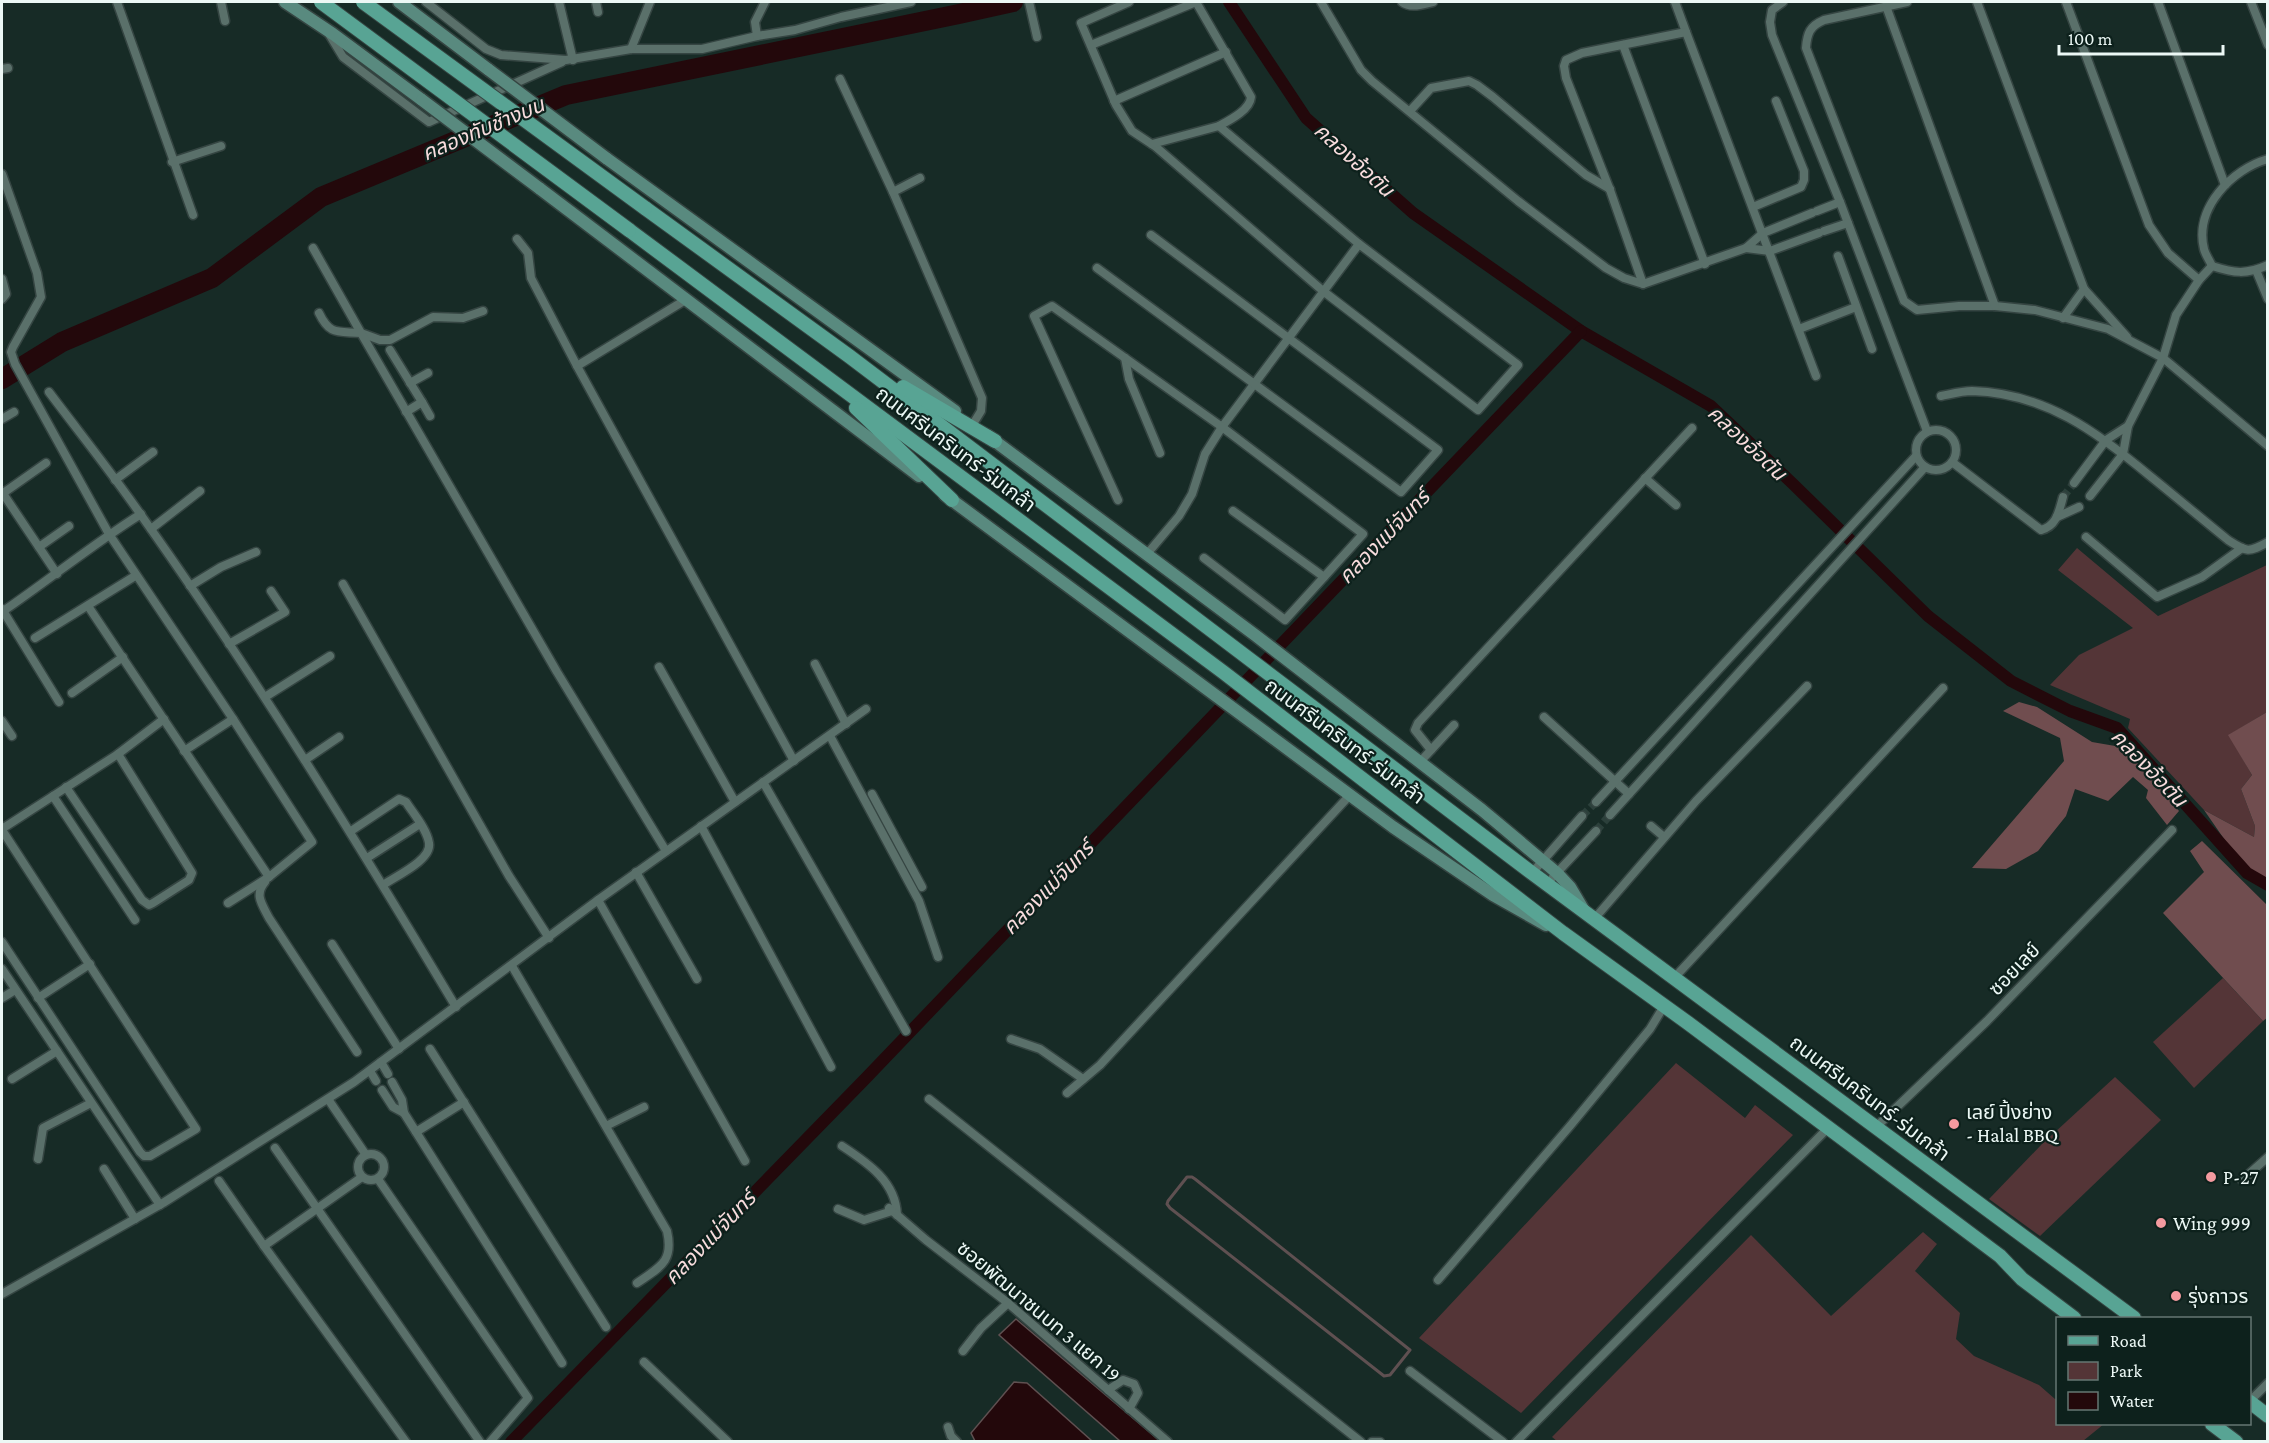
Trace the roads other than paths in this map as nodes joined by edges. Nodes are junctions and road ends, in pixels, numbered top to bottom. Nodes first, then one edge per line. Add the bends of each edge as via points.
1 (117, 2) edge
2 (221, 2) edge
3 (285, 2) edge
4 (321, 2) edge
5 (363, 2) edge
6 (399, 2) edge
7 (426, 2) edge
8 (559, 2) edge
9 (596, 2) edge
10 (650, 2) edge
11 (765, 2) edge
12 (911, 2) edge
13 (1029, 2) edge
14 (1129, 2) edge
15 (1196, 2) edge
16 (1321, 2) edge
17 (1402, 2) edge
18 (1433, 2) edge
19 (1675, 2) edge
20 (1782, 2) edge
21 (1906, 2) edge
22 (1977, 2) edge
23 (2066, 2) edge
24 (2158, 2) edge
25 (2251, 2) edge
26 (1886, 6) junction
27 (598, 12) dead end
28 (225, 21) dead end
29 (327, 29) junction
30 (1686, 32) junction
31 (757, 36) junction
32 (1037, 37) dead end
33 (1091, 45) junction
34 (1623, 45) junction
35 (2268, 45) edge
36 (631, 49) junction
37 (1226, 52) junction
38 (569, 60) junction
39 (840, 78) dead end
40 (1114, 101) junction
41 (1776, 101) dead end
42 (1410, 111) junction
43 (1219, 126) junction
44 (1152, 144) junction
45 (221, 146) dead end
46 (2268, 159) edge
47 (172, 162) junction
48 (2, 174) edge
49 (920, 178) dead end
50 (2225, 185) junction
51 (1610, 190) junction
52 (893, 192) junction
53 (1840, 202) junction
54 (1753, 207) junction
55 (193, 215) dead end
56 (1848, 223) junction
57 (1763, 233) junction
58 (1151, 235) dead end
59 (516, 239) dead end
60 (1359, 243) junction
61 (313, 248) dead end
62 (1746, 248) junction
63 (1770, 251) junction
64 (1838, 256) dead end
65 (1705, 264) junction
66 (2268, 265) edge
67 (2212, 266) junction
68 (1097, 268) dead end
69 (2256, 270) junction
70 (2, 279) edge
71 (2199, 280) junction
72 (1643, 284) junction
73 (2084, 289) junction
74 (1323, 291) junction
75 (2268, 298) edge
76 (2, 299) edge
77 (687, 299) junction
78 (1995, 306) junction
79 (1856, 307) junction
80 (483, 311) dead end
81 (319, 313) dead end
82 (2063, 318) junction
83 (1799, 329) junction
84 (361, 333) junction
85 (1288, 339) junction
86 (2132, 342) junction
87 (1872, 349) dead end
88 (390, 350) dead end
89 (849, 356) junction
90 (1125, 358) junction
91 (2163, 358) junction
92 (578, 366) junction
93 (815, 368) junction
94 (428, 373) dead end
95 (1816, 376) dead end
96 (410, 383) junction
97 (1255, 383) junction
98 (49, 392) dead end
99 (1941, 396) dead end
100 (422, 402) junction
101 (14, 412) dead end
102 (406, 412) junction
103 (430, 416) dead end
104 (2, 419) edge
105 (973, 424) junction
106 (2128, 426) junction
107 (1222, 427) junction
108 (1692, 428) dead end
109 (1927, 431) junction
110 (2106, 440) junction
111 (995, 441) junction
112 (2268, 446) edge
113 (153, 452) dead end
114 (1160, 453) dead end
115 (2123, 454) junction
116 (1916, 456) junction
117 (1952, 462) junction
118 (46, 463) dead end
119 (1925, 467) junction
120 (1645, 478) junction
121 (115, 480) junction
122 (2073, 483) tunnel mouth
123 (200, 491) dead end
124 (2, 493) edge
125 (2090, 496) dead end
126 (2063, 497) tunnel mouth
127 (1118, 500) dead end
128 (952, 501) junction
129 (1676, 505) dead end
130 (2079, 507) dead end
131 (1233, 511) dead end
132 (141, 514) junction
133 (2057, 518) junction
134 (69, 526) dead end
135 (151, 529) junction
136 (109, 534) junction
137 (2086, 537) dead end
138 (2268, 542) edge
139 (39, 547) junction
140 (2242, 548) junction
141 (256, 552) dead end
142 (1147, 554) junction
143 (1204, 558) dead end
144 (57, 574) junction
145 (135, 576) junction
146 (1324, 578) junction
147 (343, 584) dead end
148 (190, 586) junction
149 (271, 591) dead end
150 (88, 606) junction
151 (2, 610) edge
152 (35, 638) dead end
153 (229, 644) junction
154 (330, 656) dead end
155 (123, 657) junction
156 (815, 664) dead end
157 (659, 667) dead end
158 (1808, 686) dead end
159 (1943, 688) dead end
160 (72, 693) dead end
161 (265, 697) junction
162 (59, 702) dead end
163 (866, 709) dead end
164 (1544, 717) dead end
165 (164, 719) junction
166 (233, 719) junction
167 (2, 721) edge
168 (846, 724) junction
169 (1454, 725) dead end
170 (12, 736) dead end
171 (830, 736) junction
172 (339, 737) dead end
173 (1431, 750) junction
174 (184, 751) junction
175 (118, 754) junction
176 (305, 760) junction
177 (794, 761) junction
178 (1420, 762) junction
179 (1615, 781) junction
180 (763, 782) junction
181 (66, 787) junction
182 (872, 794) dead end
183 (1629, 794) junction
184 (1350, 795) junction
185 (53, 796) junction
186 (735, 802) junction
187 (1596, 802) tunnel mouth
188 (880, 808) junction
189 (871, 813) junction
190 (1610, 815) tunnel mouth
191 (1582, 816) tunnel mouth
192 (420, 824) junction
193 (701, 826) junction
194 (1651, 826) dead end
195 (2, 829) edge
196 (2172, 830) dead end
197 (351, 831) junction
198 (1596, 831) tunnel mouth
199 (1664, 837) junction
200 (666, 851) junction
201 (367, 858) junction
202 (1543, 860) junction
203 (636, 872) junction
204 (1532, 873) junction
205 (1557, 873) junction
206 (269, 877) junction
207 (1547, 883) junction
208 (383, 885) junction
209 (922, 887) dead end
210 (598, 900) junction
211 (228, 903) dead end
212 (1589, 913) junction
213 (135, 920) dead end
214 (1563, 933) junction
215 (549, 938) junction
216 (2, 942) edge
217 (333, 944) dead end
218 (938, 957) dead end
219 (90, 964) junction
220 (512, 966) junction
221 (2, 969) edge
222 (1675, 977) junction
223 (697, 979) dead end
224 (15, 990) junction
225 (2, 998) edge
226 (38, 998) junction
227 (1664, 1006) junction
228 (456, 1007) junction
229 (906, 1031) dead end
230 (1011, 1039) dead end
231 (399, 1049) junction
232 (430, 1049) dead end
233 (57, 1052) junction
234 (357, 1052) dead end
235 (381, 1062) junction
236 (831, 1067) dead end
237 (370, 1071) junction
238 (388, 1074) dead end
239 (12, 1079) dead end
240 (1083, 1079) junction
241 (376, 1081) dead end
242 (392, 1082) dead end
243 (382, 1090) dead end
244 (1067, 1093) dead end
245 (328, 1099) junction
246 (929, 1099) dead end
247 (92, 1102) junction
248 (464, 1102) junction
249 (644, 1107) dead end
250 (404, 1113) junction
251 (606, 1126) junction
252 (1876, 1127) junction
253 (1828, 1128) junction
254 (416, 1132) junction
255 (842, 1146) dead end
256 (275, 1148) dead end
257 (366, 1155) junction
258 (2268, 1157) edge
259 (38, 1159) dead end
260 (745, 1161) dead end
261 (104, 1169) dead end
262 (362, 1177) junction
263 (378, 1179) junction
264 (2242, 1180) dead end
265 (219, 1181) dead end
266 (160, 1205) junction
267 (317, 1208) junction
268 (838, 1209) dead end
269 (893, 1211) junction
270 (135, 1219) junction
271 (264, 1246) junction
272 (1438, 1280) dead end
273 (637, 1283) dead end
274 (2, 1294) edge
275 (1008, 1303) junction
276 (2073, 1317) edge
277 (2133, 1317) edge
278 (606, 1327) dead end
279 (963, 1351) dead end
280 (644, 1362) dead end
281 (562, 1363) dead end
282 (1410, 1371) dead end
283 (2268, 1383) edge
284 (1108, 1390) junction
285 (2251, 1401) edge
286 (2251, 1403) edge
287 (1130, 1409) junction
288 (2268, 1416) edge
289 (2213, 1425) edge
290 (948, 1427) dead end
291 (405, 1442) edge
292 (480, 1442) edge
293 (490, 1442) edge
294 (728, 1442) edge
295 (957, 1442) edge
296 (1168, 1442) edge
297 (1361, 1442) edge
298 (1371, 1442) edge
299 (1380, 1442) edge
300 (1503, 1442) edge
301 (1516, 1442) edge
302 (2236, 1442) edge

1 - 47 street
2 - 28 street
3 - 29 main road, ถนนศรีนครินทร์-ร่มเกล้า
4 - 93 main road, ถนนศรีนครินทร์-ร่มเกล้า, bridge
5 - 89 main road, ถนนศรีนครินทร์-ร่มเกล้า, bridge
6 - 105 main road, ถนนศรีนครินทร์-ร่มเกล้า, bridge via 606,158
7 - 38 street via 486,49 501,56
8 - 38 street
9 - 27 street
10 - 36 street
11 - 31 street via 755,22
12 - 31 street
13 - 32 street
14 - 33 street via 1081,23
15 - 33 street
15 - 37 street
16 - 42 street via 1361,70
17 - 18 street via 1418,6
19 - 30 street
20 - 53 street via 1772,10 1772,35
21 - 26 street
22 - 73 street
23 - 71 street via 2149,225 2168,253
24 - 50 street
25 - 35 street
26 - 78 street
26 - 78 street via 1813,25 1806,35 1806,48 1904,301 1917,310
29 - 38 street via 343,57 429,122
29 - 77 main road, ถนนศรีนครินทร์-ร่มเกล้า, bridge
30 - 34 street
30 - 54 street
31 - 36 street via 702,49
33 - 40 street
34 - 51 street via 1572,56 1564,66
34 - 65 street
36 - 38 street
37 - 40 street
37 - 43 street via 1252,101
39 - 52 street
40 - 44 street via 1132,131
41 - 54 street via 1804,171 1804,180 1801,187
42 - 51 street via 1431,87 1469,81
42 - 72 street via 1606,268
43 - 44 street
43 - 60 street
44 - 74 street
45 - 47 street
46 - 50 street via 2242,171
47 - 55 street
48 - 136 street via 37,273 41,297 11,352
49 - 52 street
50 - 67 street via 2210,204 2204,225 2204,248
51 - 72 street
52 - 105 street via 982,398 981,411
53 - 56 street
53 - 57 street
54 - 57 street
56 - 63 street
56 - 109 street
57 - 62 street
57 - 63 street
58 - 85 street
59 - 92 street via 528,253 531,278
60 - 74 street
60 - 74 street via 1518,365 1478,410
61 - 84 street
62 - 63 street
62 - 65 street
63 - 83 street
64 - 79 street
65 - 72 street
66 - 69 street
67 - 69 street via 2234,273
67 - 71 street
68 - 97 street
69 - 75 street
70 - 76 street via 6,294
71 - 91 street via 2176,315
73 - 82 street
73 - 86 street
74 - 85 street
77 - 92 street
77 - 128 main road, ถนนศรีนครินทร์-ร่มเกล้า
78 - 82 street via 2035,310
79 - 83 street
79 - 87 street
80 - 84 street via 463,318 433,317 390,340
81 - 84 street via 330,329
82 - 86 street via 2108,329
83 - 95 street
84 - 102 street
85 - 97 street
85 - 97 street via 1438,450 1401,492
86 - 91 street
88 - 96 street
89 - 111 main road
89 - 204 main road, ถนนศรีนครินทร์-ร่มเกล้า
90 - 107 street
90 - 114 street via 1129,379
90 - 127 street via 1052,306 1034,316
91 - 106 street
91 - 112 street
92 - 177 street
93 - 128 main road
93 - 214 main road, ถนนศรีนครินทร์-ร่มเกล้า via 1265,704
94 - 96 street
96 - 100 street
97 - 107 street
98 - 121 street
99 - 110 street via 1971,391 2013,396 2055,410
100 - 102 street
100 - 103 street
101 - 104 street
102 - 200 street
105 - 111 main road, ถนนศรีนครินทร์-ร่มเกล้า
106 - 110 street
106 - 115 street
107 - 142 street via 1205,454 1192,494
107 - 146 street via 1363,534
108 - 120 street
109 - 116 street via 1917,441
109 - 117 street via 1945,431 1952,437 1956,445
110 - 115 street
110 - 122 street
111 - 142 main road, ถนนศรีนครินทร์-ร่มเกล้า
113 - 121 street
115 - 125 street
115 - 140 street
116 - 119 street
116 - 179 street
117 - 119 street via 1942,469
117 - 133 street via 2041,530
118 - 124 street
119 - 183 street
120 - 129 street
120 - 173 street via 1418,723 1415,730
121 - 132 street
123 - 135 street
124 - 139 street
126 - 133 street
128 - 184 main road, ถนนศรีนครินทร์-ร่มเกล้า
130 - 133 street
131 - 146 street
132 - 135 street
132 - 136 street
134 - 139 street
135 - 148 street
136 - 144 street
136 - 145 street
137 - 140 street via 2157,597 2202,577
138 - 140 street via 2253,550
139 - 144 street
141 - 148 street
142 - 178 main road, ถนนศรีนครินทร์-ร่มเกล้า
143 - 146 street via 1286,620
144 - 151 street
145 - 150 street
145 - 166 street
147 - 215 street via 509,876
148 - 153 street
149 - 153 street via 285,612
150 - 152 street
150 - 155 street
151 - 162 street
153 - 161 street
154 - 161 street
155 - 160 street
155 - 165 street
156 - 168 street
157 - 186 street
158 - 199 street
159 - 222 street
161 - 176 street
163 - 168 street
164 - 179 street
165 - 174 street
165 - 175 street
166 - 174 street
166 - 206 street via 312,841
167 - 170 street
168 - 171 street
169 - 173 street
171 - 177 street
171 - 189 street
172 - 176 street
173 - 178 street
174 - 206 street
175 - 181 street
175 - 181 street via 192,873 189,880 153,903 142,900
176 - 197 street
177 - 180 street
178 - 202 main road, ถนนศรีนครินทร์-ร่มเกล้า
179 - 183 street
179 - 187 street
180 - 186 street
180 - 229 street
181 - 185 street
182 - 188 street
183 - 190 street
184 - 214 main road, ถนนศรีนครินทร์-ร่มเกล้า via 1493,895
184 - 240 street
185 - 195 street
185 - 213 street
186 - 193 street
188 - 189 street
188 - 209 street
189 - 218 street via 919,901
191 - 202 street
192 - 197 street via 406,802 399,799
192 - 201 street
192 - 208 street via 429,842 426,856
193 - 200 street
193 - 236 street
194 - 199 street
195 - 219 street
196 - 252 street, ซอยเลย์ via 1987,1021
197 - 201 street
198 - 205 street
199 - 212 street
200 - 203 street
201 - 208 street
202 - 204 street
202 - 205 main road, ถนนศรีนครินทร์-ร่มเกล้า
203 - 210 street
203 - 223 street
204 - 207 main road, ถนนศรีนครินทร์-ร่มเกล้า
205 - 207 street
205 - 212 main road, ถนนศรีนครินทร์-ร่มเกล้า
206 - 211 street
206 - 234 street via 259,890 261,903
207 - 212 main road, ถนนศรีนครินทร์-ร่มเกล้า
208 - 228 street
210 - 215 street
210 - 260 street
212 - 222 main road, ถนนศรีนครินทร์-ร่มเกล้า
214 - 227 main road, ถนนศรีนครินทร์-ร่มเกล้า
215 - 220 street
216 - 226 street
217 - 231 street
219 - 226 street
219 - 226 street via 196,1129 144,1156
220 - 228 street
220 - 251 street
221 - 224 street
222 - 252 main road, ถนนศรีนครินทร์-ร่มเกล้า
224 - 225 street
224 - 233 street
227 - 253 main road, ถนนศรีนครินทร์-ร่มเกล้า
227 - 272 street via 1650,1029 1570,1126
228 - 231 street
230 - 240 street via 1040,1049
231 - 235 street
232 - 248 street
233 - 239 street
233 - 247 street
235 - 237 street
235 - 238 street
237 - 241 street
237 - 245 street
240 - 244 street
242 - 250 street
243 - 250 street via 393,1107
245 - 257 street
245 - 266 street
246 - 297 street
247 - 259 street via 43,1128
247 - 266 street
248 - 254 street
248 - 278 street
249 - 251 street
250 - 254 street
251 - 273 street via 667,1231 670,1244 667,1258
252 - 277 main road, ถนนศรีนครินทร์-ร่มเกล้า
253 - 276 main road, ถนนศรีนครินทร์-ร่มเกล้า via 2000,1256 2022,1279
253 - 301 street
254 - 281 street
255 - 269 street via 878,1173 897,1202
256 - 267 street
257 - 262 street via 358,1165
257 - 263 street via 378,1156 384,1163
258 - 264 street
261 - 270 street
262 - 263 street
262 - 267 street
263 - 293 street via 528,1398
265 - 271 street
266 - 270 street
267 - 271 street
267 - 292 street
268 - 269 street via 864,1220
269 - 275 street, ซอยพัฒนาชนบท 3 แยก 19
270 - 274 street
271 - 291 street
275 - 279 street
275 - 284 street, ซอยพัฒนาชนบท 3 แยก 19
280 - 294 street
282 - 300 street
283 - 285 street
284 - 287 street, ซอยพัฒนาชนบท 3 แยก 19
284 - 287 street via 1123,1380 1134,1384 1138,1393
286 - 288 main road
287 - 296 street, ซอยพัฒนาชนบท 3 แยก 19
289 - 302 main road
290 - 295 street
298 - 299 street

